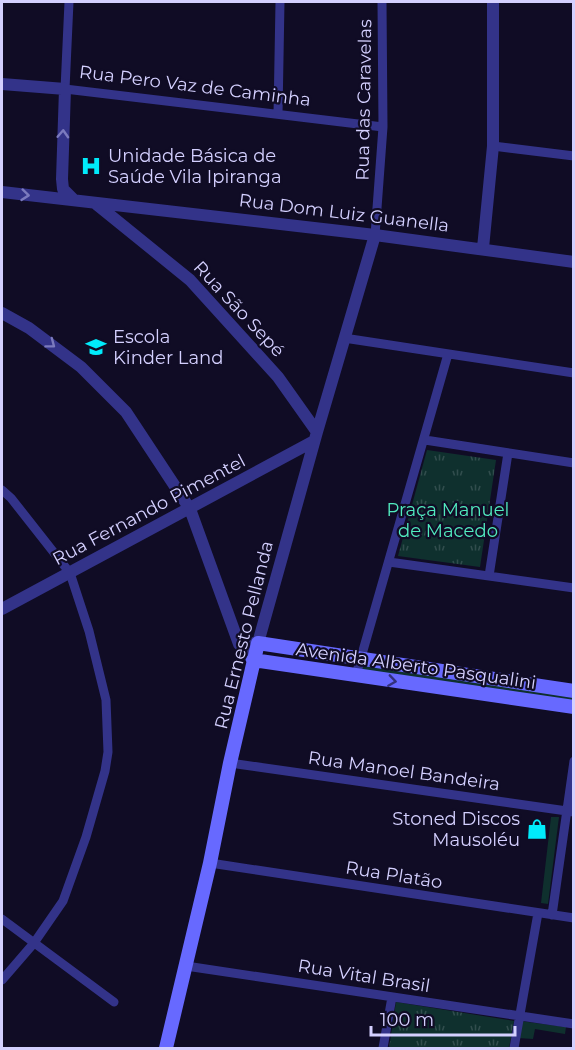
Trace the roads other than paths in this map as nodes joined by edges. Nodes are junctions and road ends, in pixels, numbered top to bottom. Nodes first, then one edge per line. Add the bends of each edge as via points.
1 (69, 2) edge
2 (280, 2) edge
3 (382, 2) edge
4 (493, 2) edge
5 (2, 84) edge
6 (66, 89) junction
7 (278, 114) junction
8 (383, 127) junction
9 (493, 146) junction
10 (573, 156) edge
11 (62, 179) junction
12 (2, 192) edge
13 (48, 198) junction
14 (74, 200) junction
15 (94, 202) junction
16 (375, 235) junction
17 (483, 248) junction
18 (573, 262) edge
19 (2, 313) edge
20 (344, 338) junction
21 (448, 354) junction
22 (573, 373) edge
23 (315, 436) junction
24 (424, 440) junction
25 (508, 453) junction
26 (573, 463) edge
27 (2, 490) edge
28 (190, 509) junction
29 (389, 562) junction
30 (70, 573) junction
31 (489, 576) junction
32 (573, 588) edge
33 (2, 609) edge
34 (258, 643) junction
35 (239, 644) junction
36 (361, 658) junction
37 (253, 660) junction
38 (356, 675) junction
39 (573, 691) edge
40 (573, 707) edge
41 (573, 761) edge
42 (230, 763) junction
43 (570, 812) edge
44 (210, 863) junction
45 (538, 913) junction
46 (552, 915) junction
47 (573, 918) edge
48 (2, 919) edge
49 (34, 943) junction
50 (186, 966) junction
51 (2, 980) edge
52 (392, 997) junction
53 (114, 1002) dead end
54 (519, 1016) junction
55 (573, 1024) edge
56 (166, 1048) edge
57 (383, 1048) edge
58 (514, 1048) edge

1 - 6 street
2 - 7 street
3 - 8 street, Rua das Caravelas
4 - 9 street
5 - 6 street, Rua Pero Vaz de Caminha
6 - 7 street, Rua Pero Vaz de Caminha
11 -> 6 street
7 - 8 street, Rua Pero Vaz de Caminha
8 - 16 street, Rua das Caravelas
9 - 10 street
9 - 17 street
11 - 13 street
11 - 14 street via 63,189
12 -> 13 street, Rua Dom Luiz Guanella
13 - 14 street, Rua Dom Luiz Guanella
14 - 15 street, Rua Dom Luiz Guanella
15 - 16 street, Rua Dom Luiz Guanella
15 - 23 street, Rua São Sepé via 190,280 278,377
16 - 17 street, Rua Dom Luiz Guanella
16 - 20 street, Rua Ernesto Pellanda
17 - 18 street, Rua Dom Luiz Guanella
19 -> 28 street via 81,367 126,412
20 - 21 street
20 - 23 street, Rua Ernesto Pellanda
21 - 22 street
21 - 24 street
23 - 28 street, Rua Fernando Pimentel
23 - 34 street, Rua Ernesto Pellanda
24 - 25 street
24 - 29 street
25 - 26 street
25 - 31 street
27 - 30 street
28 - 30 street, Rua Fernando Pimentel
28 - 35 street
29 - 31 street
29 - 36 street
30 - 33 street, Rua Fernando Pimentel
30 - 49 street via 106,700 108,752 86,837 63,901
31 - 32 street
34 - 35 street
34 - 36 main road, Avenida Alberto Pasqualini
34 - 37 main road, Rua Ernesto Pellanda
35 - 37 street
36 - 38 street
36 - 39 main road, Avenida Alberto Pasqualini
37 - 38 main road, Avenida Alberto Pasqualini
37 - 42 main road, Rua Ernesto Pellanda
38 -> 40 main road, Avenida Alberto Pasqualini
41 - 43 street
42 - 43 street, Rua Manoel Bandeira
42 - 44 main road, Rua Ernesto Pellanda
43 - 46 street
44 - 45 street, Rua Platão
44 - 50 main road, Rua Ernesto Pellanda
45 - 46 street, Rua Platão
45 - 54 street
46 - 47 street, Rua Platão
48 - 49 street
49 - 51 street
49 - 53 street
50 - 52 street, Rua Vital Brasil
50 - 56 main road, Rua Ernesto Pellanda
52 - 54 street, Rua Vital Brasil
52 - 57 street
54 - 55 street, Rua Vital Brasil
54 - 58 street

